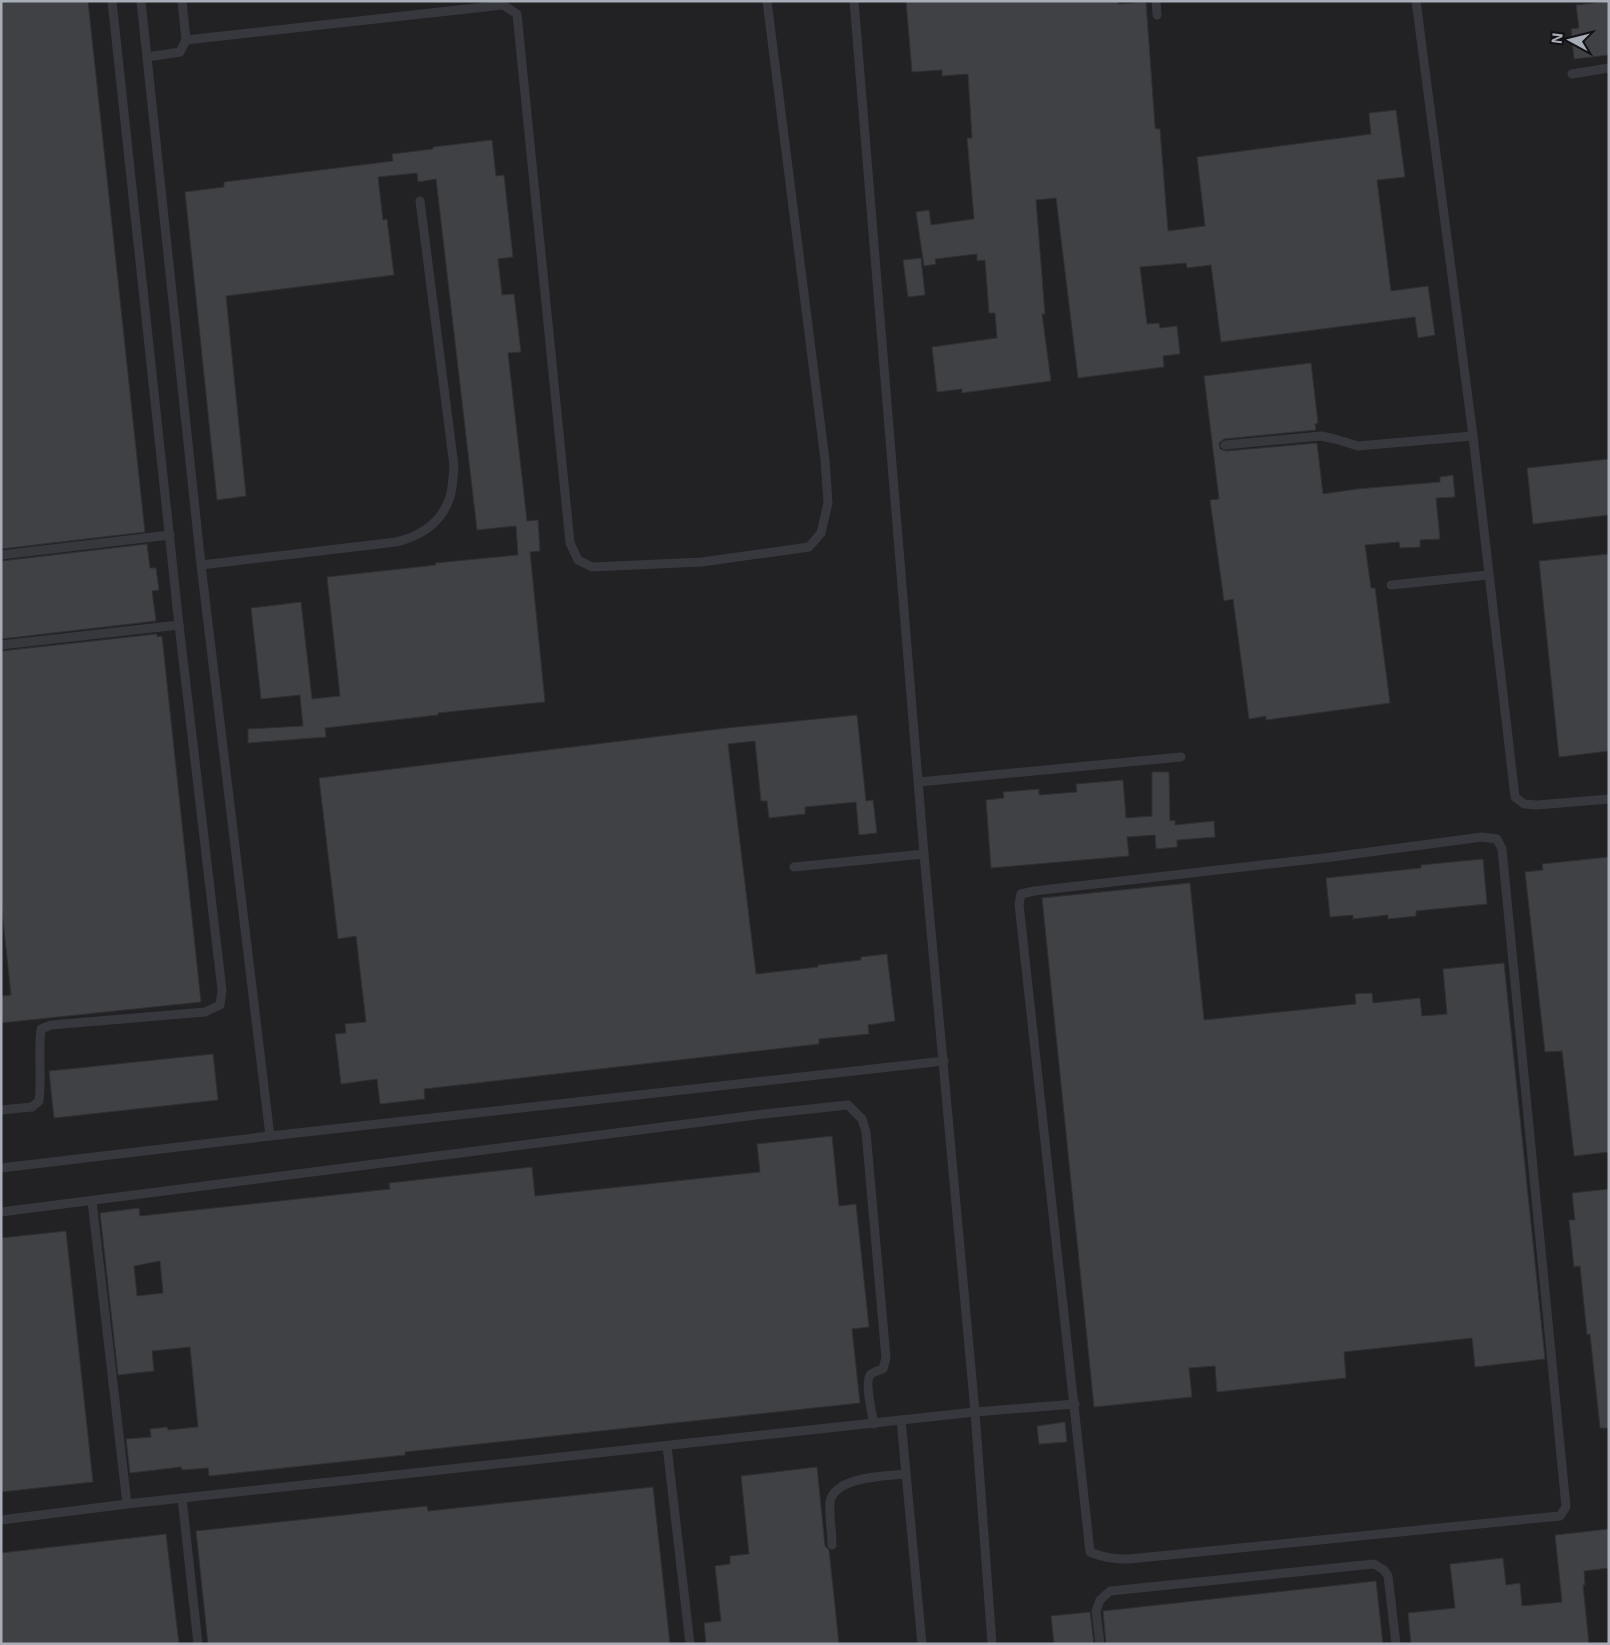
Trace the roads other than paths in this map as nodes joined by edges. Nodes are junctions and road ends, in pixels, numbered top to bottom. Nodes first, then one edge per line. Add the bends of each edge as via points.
1 (112, 1) edge
2 (141, 1) edge
3 (182, 1) edge
4 (767, 1) edge
5 (854, 1) edge
6 (1156, 1) edge
7 (1416, 1) edge
8 (1157, 15) dead end
9 (186, 40) junction
10 (147, 56) junction
11 (1609, 68) edge
12 (1572, 74) dead end
13 (420, 201) dead end
14 (1473, 436) junction
15 (1225, 446) dead end
16 (170, 535) junction
17 (1, 555) edge
18 (201, 565) junction
19 (1488, 575) junction
20 (1391, 585) dead end
21 (179, 625) junction
22 (1, 645) edge
23 (1181, 757) dead end
24 (919, 782) junction
25 (1609, 799) edge
26 (924, 854) junction
27 (794, 867) dead end
28 (944, 1062) junction
29 (1, 1110) edge
30 (270, 1136) junction
31 (1, 1168) edge
32 (92, 1201) junction
33 (1, 1212) edge
34 (1075, 1404) junction
35 (975, 1412) junction
36 (901, 1420) junction
37 (874, 1424) junction
38 (667, 1446) junction
39 (906, 1474) junction
40 (182, 1498) junction
41 (127, 1504) junction
42 (1, 1520) edge
43 (832, 1545) dead end
44 (198, 1644) edge
45 (690, 1644) edge
46 (922, 1644) edge
47 (992, 1644) edge
48 (1100, 1644) edge
49 (1396, 1644) edge

1 - 16 lane
2 - 10 lane
3 - 9 lane
4 - 9 lane via 828,503 821,533 809,547 702,562 592,567 578,560 570,543 517,14 503,5
5 - 24 lane
6 - 8 lane
7 - 14 lane
9 - 10 lane via 180,52
10 - 18 lane
11 - 12 lane
13 - 18 lane via 454,466 451,496 444,511 430,528 410,539
14 - 15 lane via 1358,446 1321,436
14 - 19 lane
16 - 17 lane
16 - 21 lane
18 - 30 lane
19 - 20 lane
19 - 25 lane via 1515,797 1524,804 1536,805
21 - 22 lane
21 - 29 lane via 222,990 220,1005 205,1012 51,1025 41,1029 39,1101 32,1107
23 - 24 lane
24 - 26 lane
26 - 27 lane
26 - 28 lane
28 - 30 lane
28 - 35 lane
30 - 31 lane
32 - 33 lane
32 - 37 lane via 848,1105 862,1119 866,1132 886,1358 882,1369 869,1377
32 - 41 lane
34 - 34 lane via 1020,913 1021,894 1482,837 1497,839 1502,849 1566,1506 1560,1516 1120,1560 1102,1557 1090,1552
34 - 35 lane
35 - 36 lane
35 - 47 lane
36 - 37 lane
36 - 39 lane
37 - 38 lane
38 - 40 lane
38 - 45 lane
39 - 43 lane via 860,1479 834,1493 830,1501
39 - 46 lane
40 - 41 lane
40 - 44 lane
41 - 42 lane
48 - 49 lane via 1096,1611 1100,1600 1110,1591 1374,1564 1388,1576

